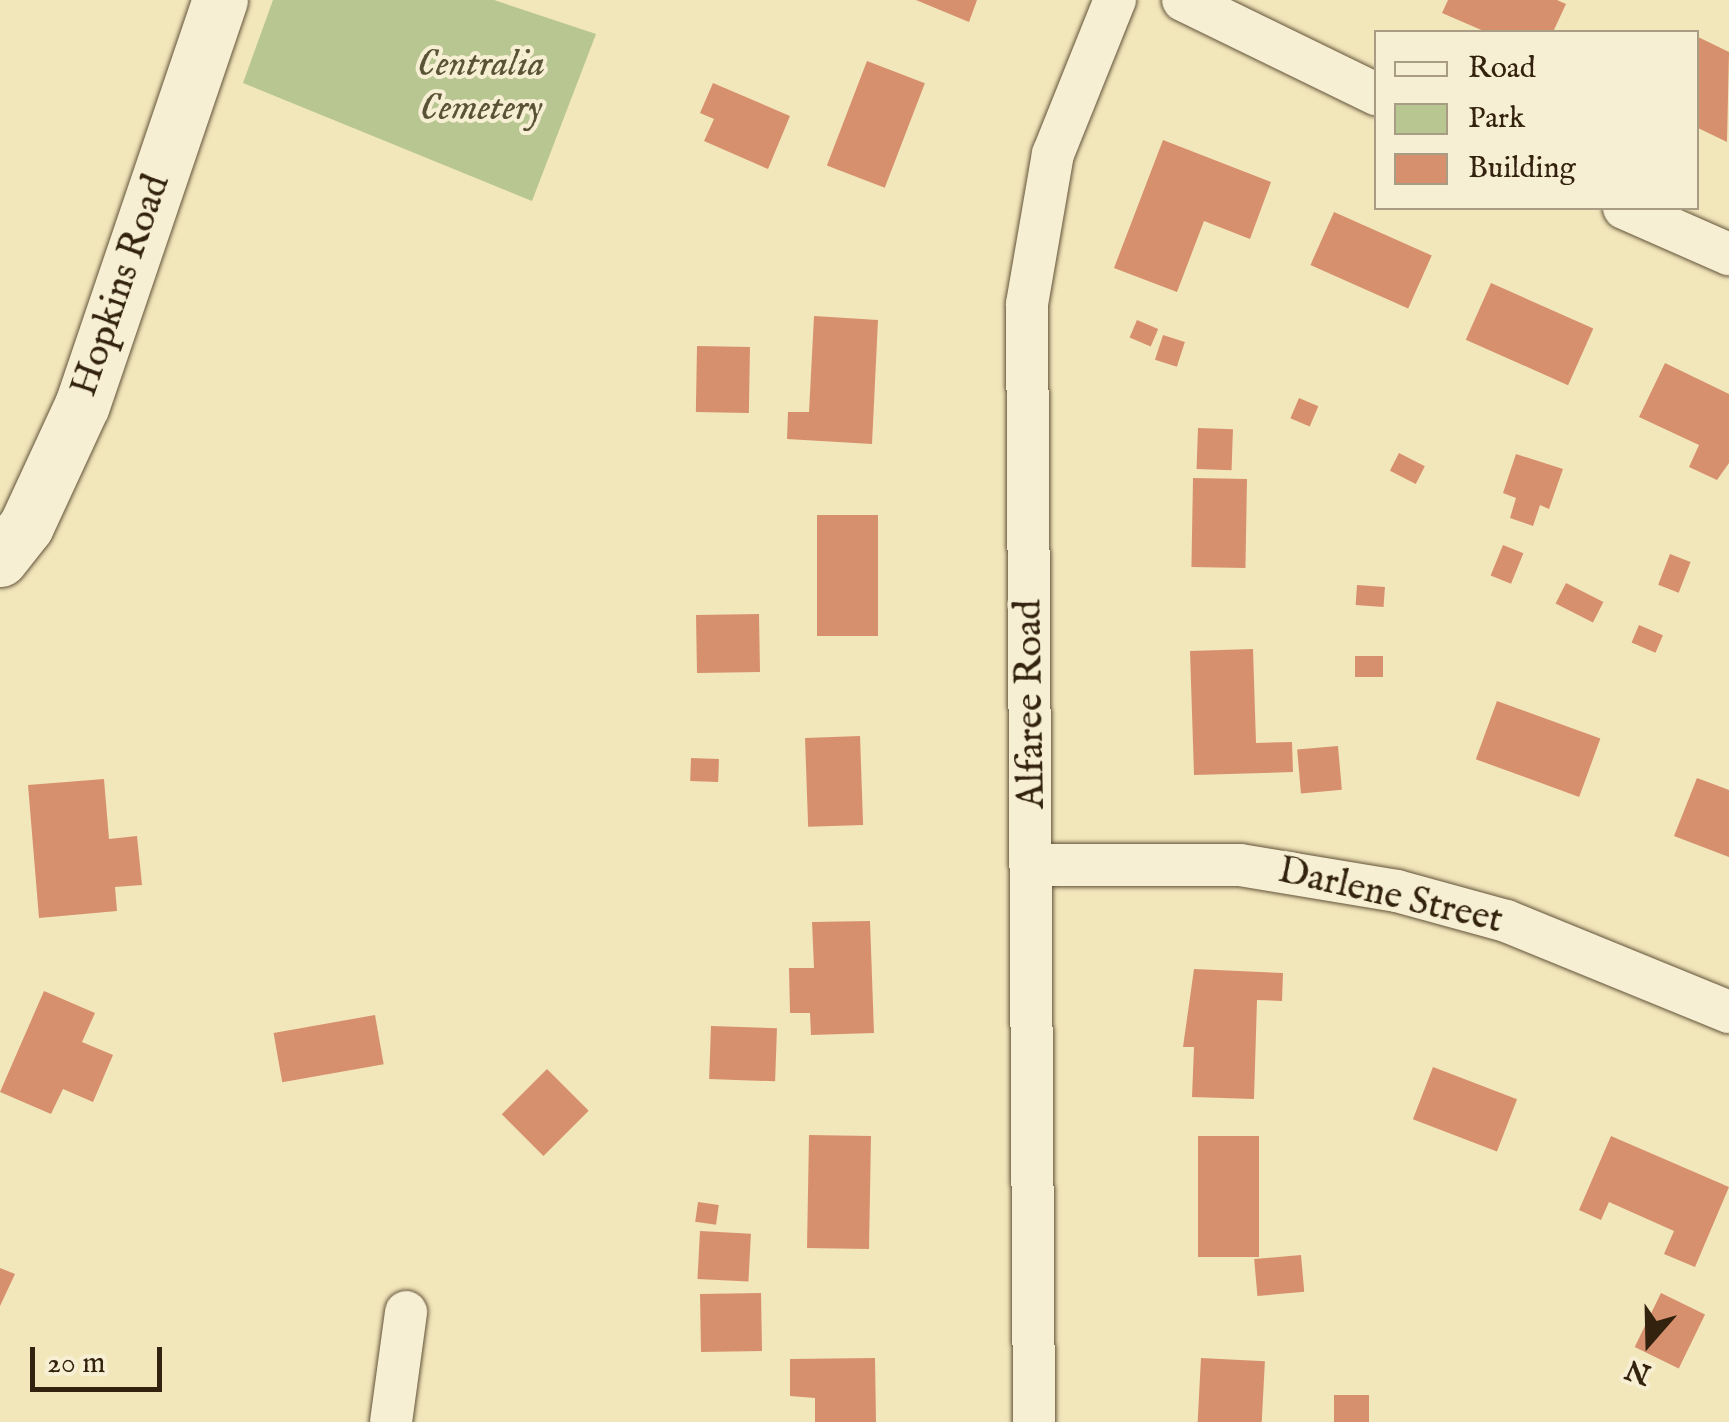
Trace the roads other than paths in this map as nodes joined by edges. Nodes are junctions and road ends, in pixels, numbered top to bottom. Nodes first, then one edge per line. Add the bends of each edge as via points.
1 (220, 0) edge
2 (1115, 0) edge
3 (1183, 0) edge
4 (1374, 93) edge
5 (1629, 210) edge
6 (1729, 254) edge
7 (0, 559) edge
8 (1034, 865) junction
9 (1729, 1012) edge
10 (406, 1312) dead end
11 (391, 1422) edge
12 (1034, 1422) edge

1 - 7 main road, Hopkins Road via 82,404 26,526
2 - 8 street, Alfaree Road via 1054,154 1027,304
3 - 4 street
5 - 6 street
8 - 9 street, Darlene Street via 1240,865 1396,891 1506,921
8 - 12 street, Alfaree Road
10 - 11 street

